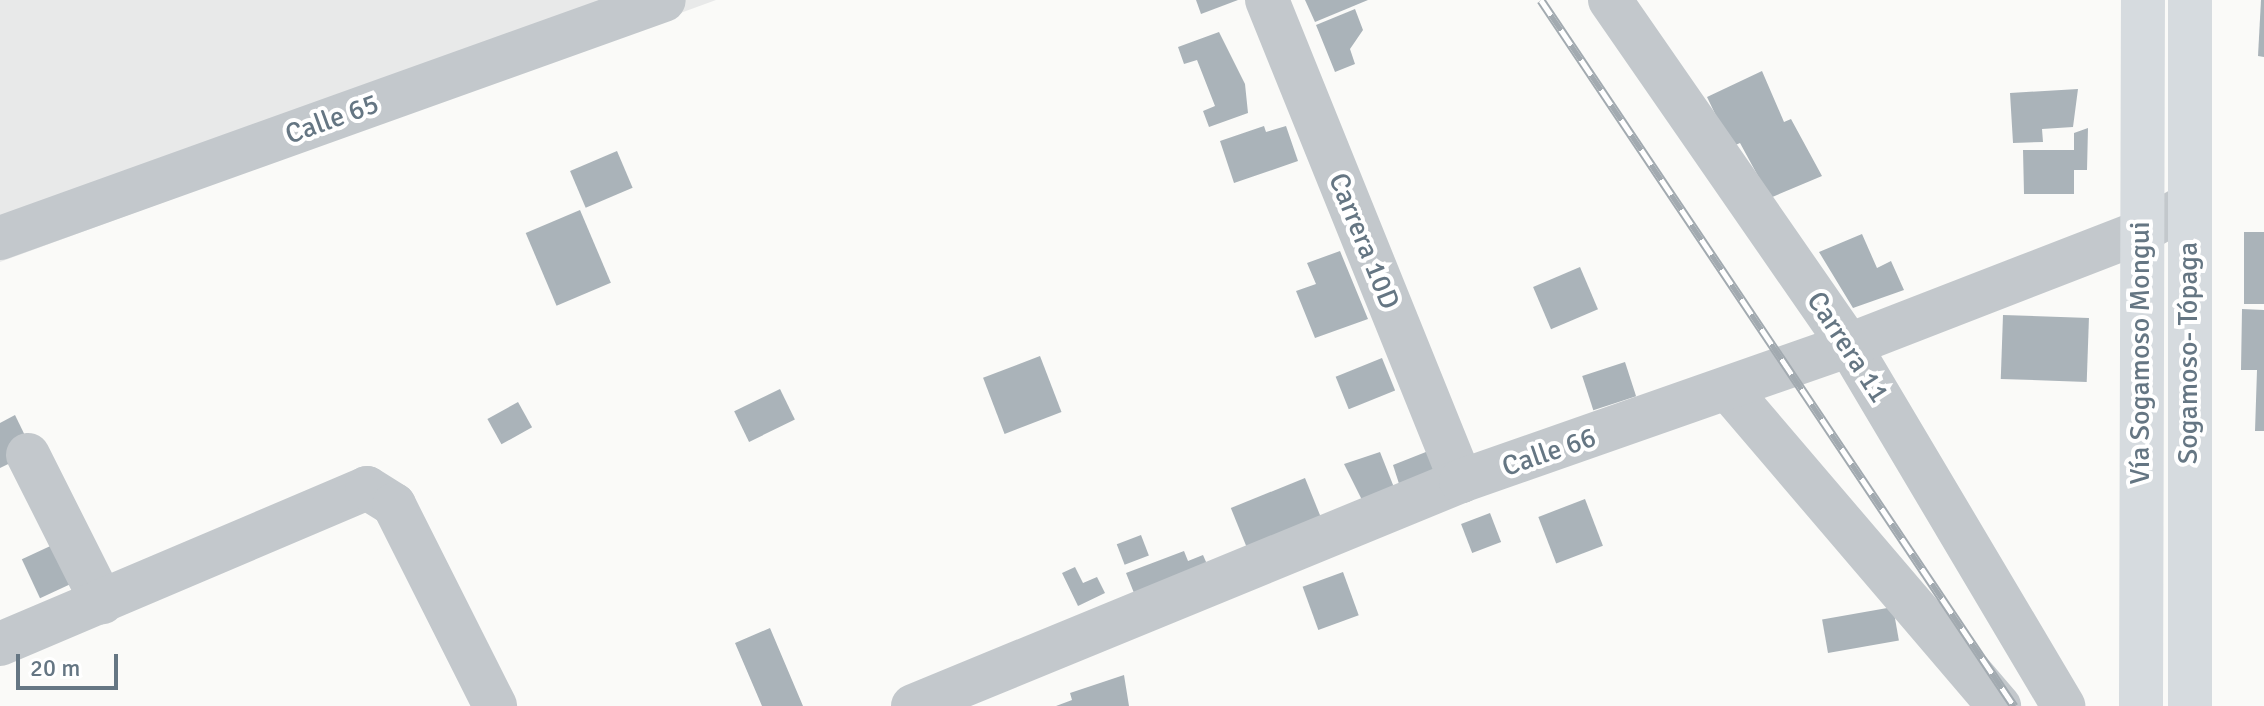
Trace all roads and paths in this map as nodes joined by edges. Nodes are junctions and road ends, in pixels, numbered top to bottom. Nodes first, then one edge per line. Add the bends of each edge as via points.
1 (664, 0) edge
2 (1267, 0) edge
3 (1610, 0) edge
4 (2143, 0) edge
5 (2190, 0) edge
6 (2187, 206) junction
7 (2140, 232) junction
8 (0, 238) edge
9 (1849, 345) junction
10 (1729, 390) junction
11 (28, 455) dead end
12 (1461, 481) junction
13 (102, 602) junction
14 (0, 644) edge
15 (495, 706) edge
16 (913, 706) edge
17 (1999, 706) edge
18 (2063, 706) edge
19 (2141, 706) edge
20 (2190, 706) edge

1 - 8 street, Calle 65
2 - 12 street, Carrera 10D
3 - 9 street, Carrera 11
4 - 7 main road, Vía Sogamoso Mongui
5 - 6 main road, Sogamoso- Tópaga
6 - 7 street, Calle 66
6 - 20 main road, Sogamoso- Tópaga
7 - 9 street, Calle 66
7 - 19 main road, Vía Sogamoso Mongui
9 - 10 street, Calle 66
9 - 18 street, Carrera 11
10 - 12 street, Calle 66
10 - 17 street
11 - 13 street
12 - 16 street, Calle 66
13 - 14 street
13 - 15 street via 350,492 384,493

